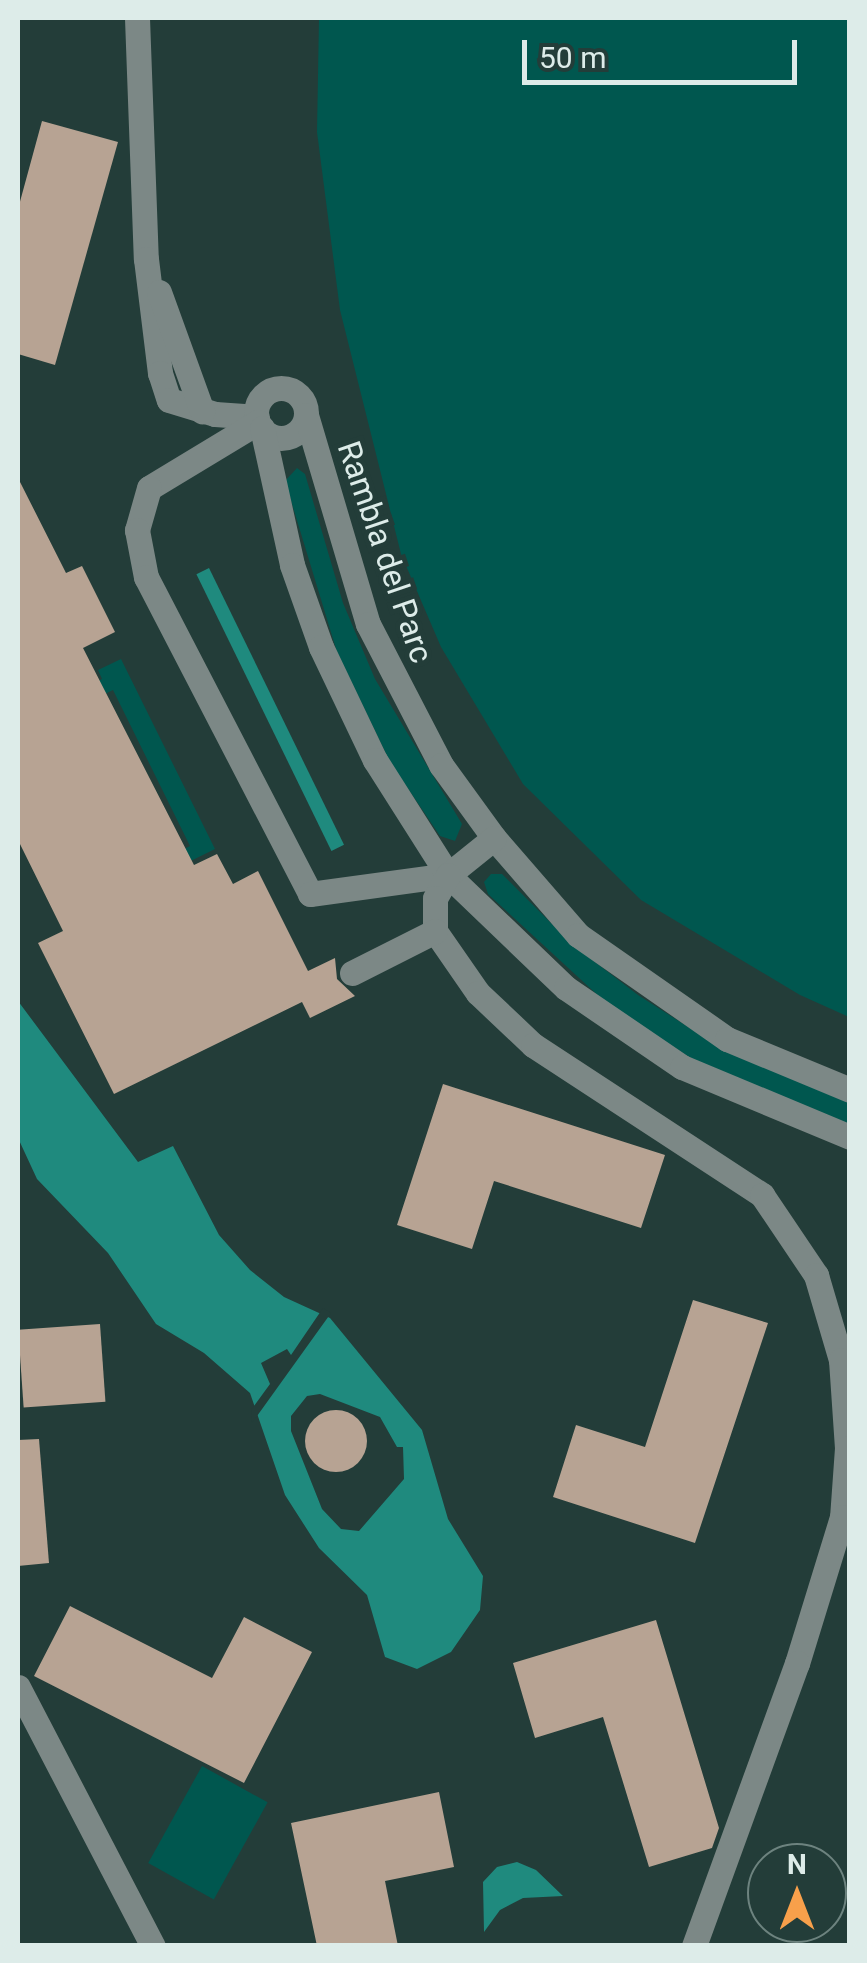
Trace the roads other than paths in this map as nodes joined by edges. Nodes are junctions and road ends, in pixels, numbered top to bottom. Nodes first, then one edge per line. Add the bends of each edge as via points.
1 (137, 18) edge
2 (146, 259) junction
3 (202, 410) junction
4 (306, 416) junction
5 (259, 422) junction
6 (494, 838) junction
7 (448, 876) junction
8 (435, 932) junction
9 (352, 973) dead end
10 (850, 1090) edge
11 (850, 1137) edge
12 (18, 1686) edge
13 (152, 1946) edge
14 (694, 1946) edge

1 - 2 lane
2 - 3 lane
2 - 3 lane via 168,400
3 - 5 lane
4 - 5 lane via 288,437
4 - 5 lane via 300,397 279,389 262,398
4 - 6 lane, Rambla del Parc via 368,624 441,765
5 - 7 lane via 292,565 321,647 375,760
5 - 7 lane via 149,488 137,530 146,577 310,894
6 - 7 lane
6 - 10 lane, Rambla del Parc via 578,935 728,1039
7 - 8 lane via 435,898
7 - 11 lane via 566,988 682,1067
8 - 9 lane
8 - 14 lane via 478,993 533,1044 762,1195 804,1250 833,1319 845,1402 842,1517 798,1664
12 - 13 lane

